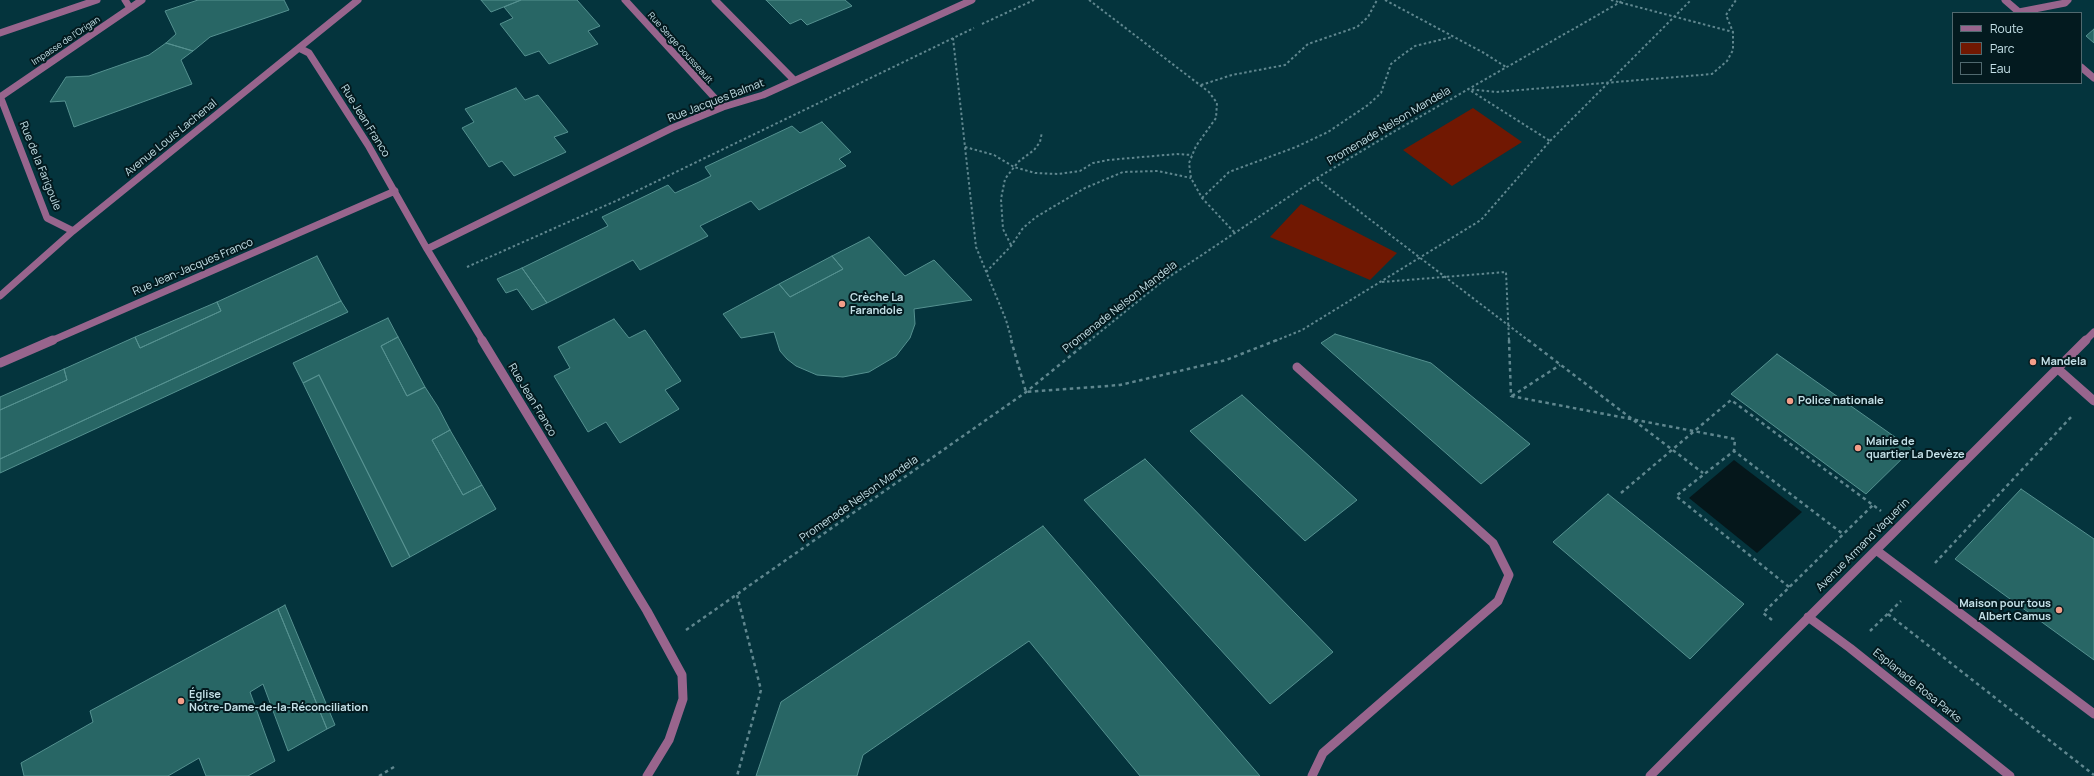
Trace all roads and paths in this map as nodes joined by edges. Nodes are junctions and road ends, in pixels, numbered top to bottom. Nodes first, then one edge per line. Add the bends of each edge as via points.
1 (97, 0) edge
2 (125, 0) edge
3 (142, 0) edge
4 (358, 0) edge
5 (625, 0) edge
6 (715, 0) edge
7 (972, 0) edge
8 (1034, 0) edge
9 (1089, 0) edge
10 (1377, 0) edge
11 (1385, 0) edge
12 (1611, 0) edge
13 (1624, 0) edge
14 (1691, 0) edge
15 (1736, 0) edge
16 (2006, 0) edge
17 (2068, 0) edge
18 (1620, 2) junction
19 (130, 8) junction
20 (2018, 12) edge
21 (2024, 12) edge
22 (1675, 17) junction
23 (1733, 32) junction
24 (0, 33) edge
25 (1452, 37) junction
26 (954, 38) junction
27 (299, 48) junction
28 (1506, 67) junction
29 (2082, 68) edge
30 (2094, 78) edge
31 (794, 80) junction
32 (1607, 84) junction
33 (1201, 86) junction
34 (1468, 89) junction
35 (0, 96) edge
36 (723, 107) junction
37 (1042, 132) dead end
38 (1550, 141) junction
39 (965, 147) junction
40 (1192, 155) junction
41 (1014, 167) junction
42 (1191, 178) junction
43 (1317, 178) junction
44 (395, 191) junction
45 (1202, 198) junction
46 (73, 231) junction
47 (1235, 233) junction
48 (1011, 246) junction
49 (427, 249) junction
50 (1422, 258) junction
51 (986, 272) junction
52 (444, 276) junction
53 (1448, 278) junction
54 (1381, 282) junction
55 (0, 296) edge
56 (1508, 324) junction
57 (2094, 332) edge
58 (0, 362) edge
59 (1560, 364) junction
60 (1297, 367) dead end
61 (2058, 369) junction
62 (1026, 392) junction
63 (1511, 396) junction
64 (2094, 402) edge
65 (1633, 420) junction
66 (1696, 430) junction
67 (1673, 451) junction
68 (1734, 451) junction
69 (1703, 473) junction
70 (1621, 494) dead end
71 (1900, 526) junction
72 (1843, 534) dead end
73 (1876, 550) junction
74 (1789, 587) dead end
75 (737, 595) junction
76 (1888, 614) dead end
77 (1808, 617) junction
78 (666, 644) junction
79 (2094, 714) edge
80 (394, 767) dead end
81 (2094, 775) edge
82 (379, 776) edge
83 (647, 776) edge
84 (737, 776) edge
85 (1312, 776) edge
86 (1650, 776) edge
87 (2010, 776) edge

1 - 24 street
2 - 19 street
3 - 19 street, Impasse de l'Origan
4 - 27 street, Avenue Louis Lachenal
5 - 36 street, Rue Serge Gousseault
6 - 31 street
7 - 31 street, Rue Jacques Balmat
8 - 26 path
9 - 33 path
10 - 33 path via 1368,17 1357,27 1308,44 1286,65 1232,75
11 - 25 path
12 - 18 path
13 - 18 path, Promenade Nelson Mandela
14 - 22 path
15 - 23 path via 1726,15
16 - 20 street
17 - 21 street via 2065,3
18 - 22 path
18 - 28 path, Promenade Nelson Mandela
19 - 35 street, Impasse de l'Origan
22 - 23 path
22 - 32 path
23 - 32 path via 1733,50 1727,61 1712,74
25 - 28 path via 1484,52
25 - 45 path via 1415,46 1401,56 1391,64 1381,93 1328,132 1229,172
26 - 39 path
26 - 52 path via 618,200
27 - 44 street, Rue Jean Franco via 309,53
27 - 46 street, Avenue Louis Lachenal
28 - 34 path, Promenade Nelson Mandela
29 - 30 street
31 - 36 street, Rue Jacques Balmat via 763,95
32 - 34 path via 1496,92
32 - 38 path
33 - 40 path via 1217,104 1216,118
34 - 38 path
34 - 43 path, Promenade Nelson Mandela
35 - 46 street, Rue de la Farigoule via 47,218
36 - 49 street, Rue Jacques Balmat via 672,128
37 - 41 path via 1040,142 1034,150
38 - 50 path via 1481,220
39 - 41 path via 994,155
39 - 51 path via 976,247
40 - 41 path via 1108,160 1093,163 1080,171 1058,174 1035,173
40 - 42 path
41 - 48 path via 1005,179 1001,198 1003,229
42 - 45 path
42 - 48 path via 1158,171 1123,172 1085,188 1036,217 1023,228
43 - 47 path, Promenade Nelson Mandela
43 - 50 path
44 - 49 street, Rue Jean Franco
44 - 58 street, Rue Jean-Jacques Franco
45 - 47 path
46 - 55 street, Avenue Louis Lachenal
47 - 62 path, Promenade Nelson Mandela via 1163,281
48 - 51 path
49 - 52 street, Rue Jean Franco
50 - 53 path
50 - 54 path
51 - 62 path via 1006,320
52 - 78 street, Rue Jean Franco
53 - 54 path
53 - 56 path
53 - 56 path via 1506,272
54 - 62 path via 1302,330 1226,360 1120,385
56 - 59 path
56 - 63 path
57 - 61 street, Avenue Armand Vaquerin
59 - 63 path
59 - 65 path
60 - 85 street via 1493,543 1509,575 1498,601 1324,753
61 - 64 street
61 - 71 street, Avenue Armand Vaquerin
62 - 75 path, Promenade Nelson Mandela
63 - 65 path
65 - 66 path
65 - 67 path
66 - 67 path
66 - 68 path via 1735,439
66 - 71 path via 1731,400
67 - 69 path
67 - 70 path
68 - 69 path
68 - 72 path
69 - 74 path via 1676,496
71 - 73 street, Avenue Armand Vaquerin
73 - 77 street, Avenue Armand Vaquerin
73 - 79 street
75 - 78 path, Promenade Nelson Mandela
75 - 84 path via 761,690
76 - 81 path
77 - 86 street, Avenue Armand Vaquerin
77 - 87 street, Esplanade Rosa Parks
78 - 83 street, Rue Jean Franco via 682,675 683,700 669,740
80 - 82 path

